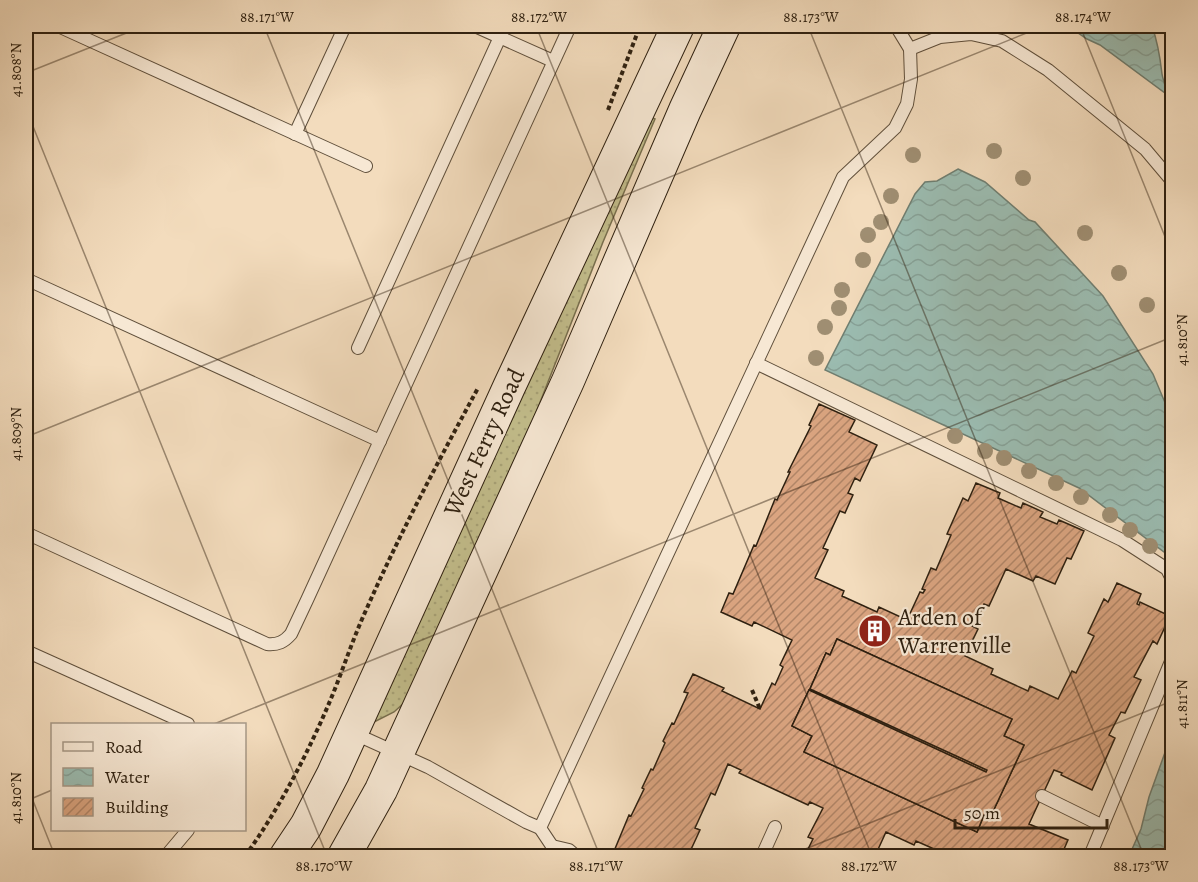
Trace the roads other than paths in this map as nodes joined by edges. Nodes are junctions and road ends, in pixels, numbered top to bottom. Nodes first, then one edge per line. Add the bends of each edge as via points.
1 (58, 26) edge
2 (345, 26) edge
3 (475, 26) edge
4 (570, 26) edge
5 (678, 26) edge
6 (724, 26) edge
7 (896, 26) edge
8 (503, 31) edge
9 (910, 50) junction
10 (553, 61) junction
11 (295, 134) junction
12 (366, 166) dead end
13 (1173, 181) edge
14 (26, 279) edge
15 (358, 348) dead end
16 (756, 363) junction
17 (380, 441) junction
18 (26, 533) edge
19 (1173, 579) edge
20 (26, 651) edge
21 (1173, 659) edge
22 (186, 723) edge
23 (351, 732) junction
24 (397, 753) junction
25 (1042, 796) dead end
26 (1103, 826) junction
27 (775, 827) dead end
28 (540, 828) junction
29 (187, 831) edge
30 (553, 851) edge
31 (166, 856) edge
32 (286, 856) edge
33 (344, 856) edge
34 (576, 856) edge
35 (762, 856) edge
36 (1090, 856) edge

1 - 11 lane
2 - 11 lane
3 - 8 lane
4 - 10 lane
5 - 23 main road, West Ferry Road
6 - 24 main road, West Ferry Road via 568,381
7 - 9 lane
8 - 10 lane
8 - 15 lane
9 - 13 lane via 940,37 971,34 1002,41 1048,70 1145,149
9 - 16 lane via 907,104 895,128 843,177
10 - 17 lane
11 - 12 lane
14 - 17 lane
16 - 19 lane via 1122,540 1167,569
16 - 28 lane
17 - 18 lane via 291,634 279,644 267,644
20 - 22 lane
21 - 26 lane
23 - 24 lane
23 - 32 main road, West Ferry Road via 311,816
24 - 28 lane
24 - 33 main road, West Ferry Road
25 - 26 lane
26 - 36 lane
27 - 35 lane
28 - 30 lane
29 - 31 lane
30 - 34 lane via 568,850

